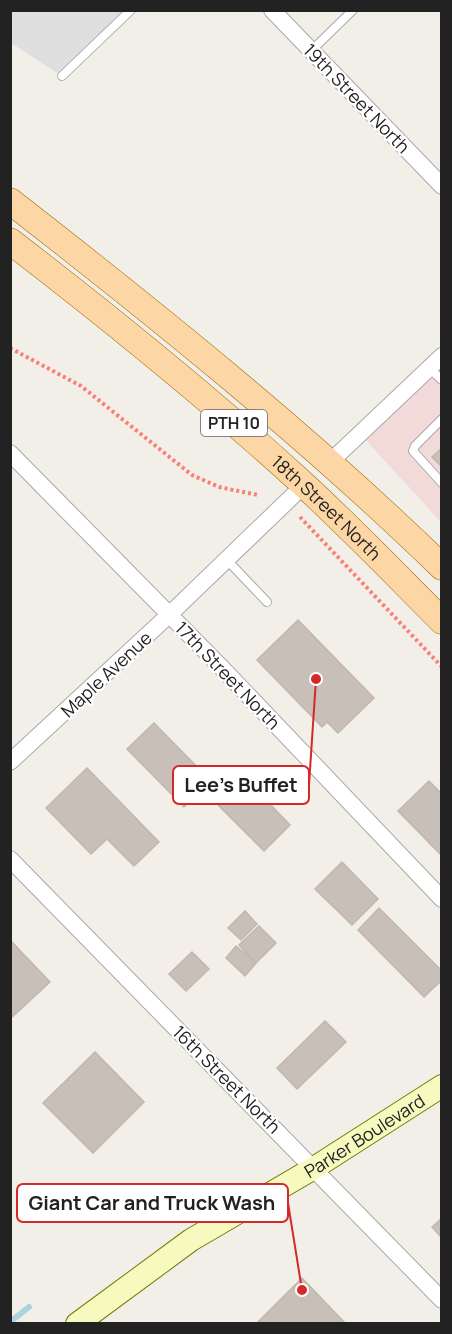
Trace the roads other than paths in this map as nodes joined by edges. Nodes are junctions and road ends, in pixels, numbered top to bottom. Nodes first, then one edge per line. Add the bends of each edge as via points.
1 (130, 10) edge
2 (272, 10) edge
3 (353, 10) edge
4 (311, 51) junction
5 (62, 76) dead end
6 (441, 186) edge
7 (10, 201) edge
8 (10, 241) edge
9 (435, 362) edge
10 (441, 380) edge
11 (441, 419) edge
12 (10, 453) edge
13 (328, 463) junction
14 (441, 483) edge
15 (304, 485) junction
16 (227, 560) junction
17 (441, 567) edge
18 (267, 602) dead end
19 (170, 615) junction
20 (441, 621) edge
21 (10, 762) edge
22 (10, 859) edge
23 (441, 899) edge
24 (441, 1086) edge
25 (314, 1168) junction
26 (441, 1300) edge
27 (76, 1323) edge

1 - 5 lane
2 - 4 street, 19th Street North
3 - 4 lane
4 - 6 street, 19th Street North
7 - 13 main road, 18th Street North / PTH 10 via 220,369
8 - 15 main road, 18th Street North / PTH 10 via 210,403
9 - 10 lane
9 - 13 street
11 - 14 lane via 413,451
12 - 19 street, 17th Street North
13 - 17 main road, 18th Street North / PTH 10
15 - 16 street, Maple Avenue
15 - 20 main road, 18th Street North / PTH 10
16 - 18 lane
16 - 19 street, Maple Avenue
19 - 21 street, Maple Avenue
19 - 23 street, 17th Street North
22 - 25 street, 16th Street North
24 - 25 street, Parker Boulevard
25 - 26 street, 16th Street North
25 - 27 street, Parker Boulevard via 191,1240

